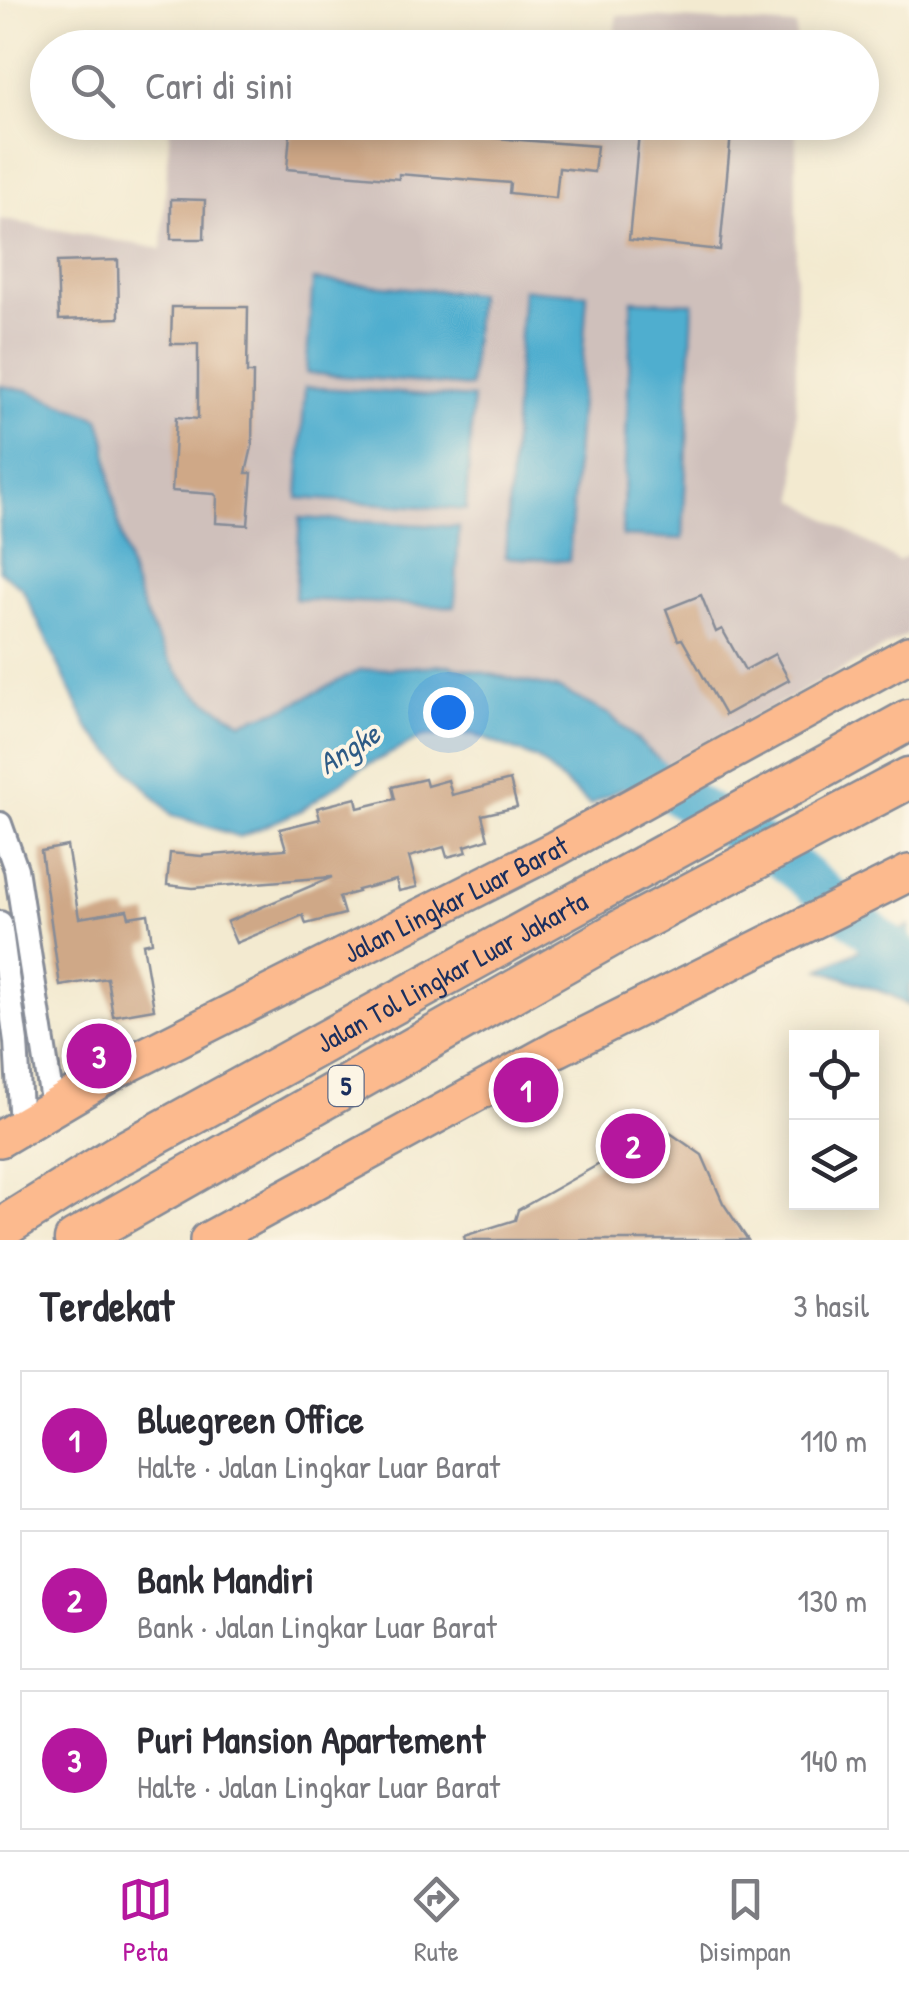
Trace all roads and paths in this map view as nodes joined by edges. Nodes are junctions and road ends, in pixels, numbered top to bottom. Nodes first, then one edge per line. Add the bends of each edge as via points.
1 (909, 654) edge
2 (909, 720) edge
3 (909, 778) edge
4 (1, 836) edge
5 (8, 869) edge
6 (906, 874) edge
7 (0, 923) edge
8 (52, 1107) junction
9 (10, 1132) edge
10 (118, 1156) junction
11 (0, 1216) edge
12 (0, 1228) edge
13 (75, 1240) edge
14 (208, 1240) edge

1 - 8 main road, Jalan Lingkar Luar Barat via 564,844
2 - 10 highway, Jalan Tol Lingkar Luar Jakarta / 5
3 - 13 highway, Jalan Tol Lingkar Luar Jakarta / 5 via 618,932
4 - 5 street
5 - 8 street
6 - 14 main road via 463,1099
7 - 9 street via 16,1042
8 - 9 main road, Jalan Lingkar Luar Barat
10 - 11 highway
10 - 12 highway, Jalan Tol Lingkar Luar Jakarta / 5

